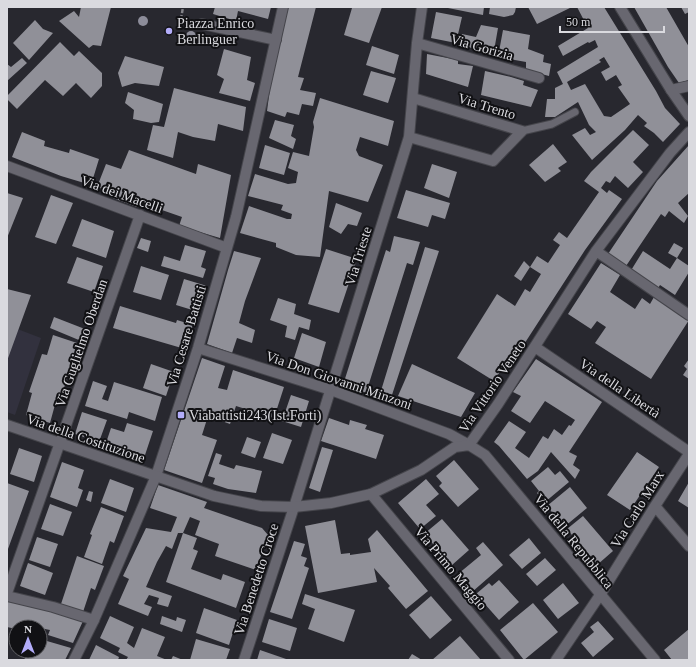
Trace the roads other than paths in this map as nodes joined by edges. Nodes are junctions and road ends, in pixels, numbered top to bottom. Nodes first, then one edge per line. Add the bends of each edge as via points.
1 (283, 7) edge
2 (422, 7) edge
3 (620, 7) edge
4 (202, 24) dead end
5 (276, 40) junction
6 (417, 44) junction
7 (539, 78) dead end
8 (689, 86) edge
9 (671, 90) junction
10 (413, 98) junction
11 (575, 112) dead end
12 (689, 116) edge
13 (522, 131) junction
14 (689, 132) edge
15 (409, 137) junction
16 (7, 166) edge
17 (140, 215) junction
18 (228, 248) junction
19 (596, 251) junction
20 (689, 315) edge
21 (535, 347) junction
22 (198, 348) junction
23 (331, 390) junction
24 (7, 426) edge
25 (60, 444) junction
26 (469, 445) junction
27 (689, 453) edge
28 (156, 476) junction
29 (371, 494) junction
30 (655, 506) junction
31 (294, 507) junction
32 (689, 546) edge
33 (7, 593) edge
34 (600, 595) junction
35 (7, 596) edge
36 (94, 620) junction
37 (74, 660) edge
38 (244, 660) edge
39 (510, 660) edge
40 (556, 660) edge
41 (655, 660) edge

1 - 5 street, Via Cesare Battisti
2 - 6 street, Via Trieste
3 - 9 street
4 - 5 street
5 - 18 street, Via Cesare Battisti
6 - 7 street, Via Gorizia
6 - 10 street, Via Trieste
8 - 9 street
9 - 12 street
10 - 13 street, Via Trento
10 - 15 street, Via Trieste
11 - 13 lane via 552,124
13 - 15 street, Via Trento via 493,161
14 - 19 street, Via Vittorio Veneto via 670,153
15 - 23 street, Via Trieste
16 - 17 street, Via dei Macelli
17 - 18 street, Via dei Macelli
17 - 25 street, Via Guglielmo Oberdan
18 - 22 street, Via Cesare Battisti
19 - 20 street
19 - 21 street, Via Vittorio Veneto
21 - 26 street, Via Vittorio Veneto
21 - 27 street, Via della Libertà
22 - 23 street, Via Don Giovanni Minzoni
22 - 28 street, Via Cesare Battisti
23 - 26 street, Via Don Giovanni Minzoni via 448,434
23 - 31 street, Via Trieste
24 - 25 street, Via della Costituzione
25 - 28 street, Via della Costituzione
25 - 33 street, Via Guglielmo Oberdan
26 - 29 street, Via Vittorio Veneto via 455,447 422,470
26 - 34 street, Via della Repubblica via 485,455
27 - 30 street, Via Carlo Marx
28 - 31 street, Via Vittorio Veneto via 214,496 261,506
28 - 36 street, Via Cesare Battisti
29 - 31 street, Via Vittorio Veneto via 331,503
29 - 39 street, Via Primo Maggio
30 - 32 street
30 - 34 street, Via Carlo Marx
31 - 38 street, Via Benedetto Croce
34 - 40 street, Via Carlo Marx
34 - 41 street, Via della Repubblica
35 - 36 street
36 - 37 street, Via Cesare Battisti

